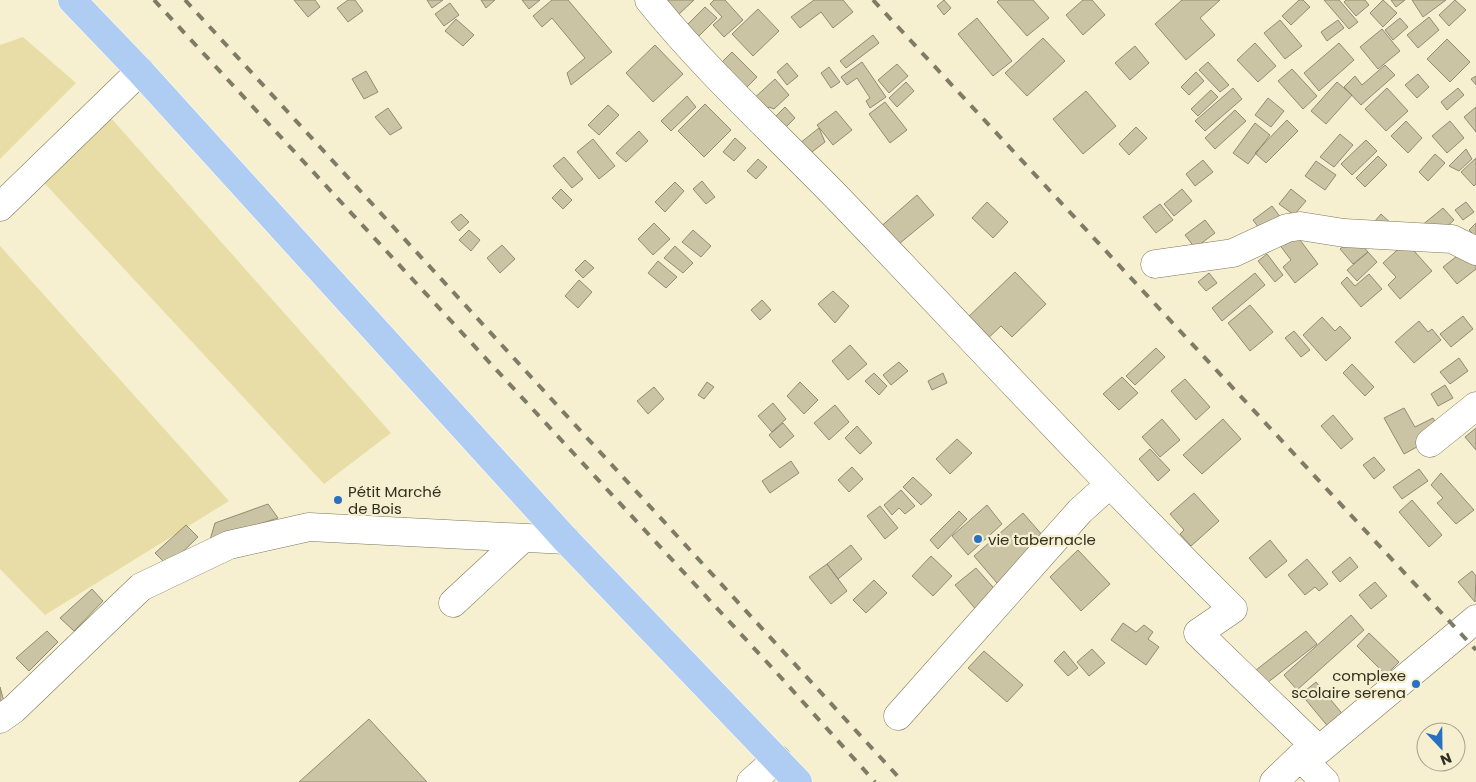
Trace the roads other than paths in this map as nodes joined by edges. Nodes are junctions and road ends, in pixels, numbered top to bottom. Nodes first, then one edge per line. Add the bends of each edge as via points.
1 (72, 0) edge
2 (649, 0) edge
3 (140, 71) junction
4 (0, 207) edge
5 (1476, 251) edge
6 (1155, 264) dead end
7 (1476, 406) edge
8 (1430, 443) dead end
9 (1110, 484) junction
10 (523, 538) junction
11 (566, 540) junction
12 (453, 604) dead end
13 (1476, 619) edge
14 (898, 716) dead end
15 (0, 719) edge
16 (1309, 754) junction
17 (777, 759) junction
18 (751, 782) edge
19 (798, 782) edge
20 (1274, 782) edge
21 (1325, 782) edge

1 - 3 main road
2 - 9 street via 683,42 823,183
3 - 4 street
3 - 11 main road
5 - 6 street via 1452,240 1344,233 1300,226 1287,228 1233,253
7 - 8 street
9 - 14 street via 1080,510
9 - 16 street via 1234,609 1198,633
10 - 11 street
10 - 12 street
10 - 15 street via 309,527 229,545 141,587
11 - 17 main road
13 - 16 street
16 - 20 street
16 - 21 street
17 - 18 street
17 - 19 main road

